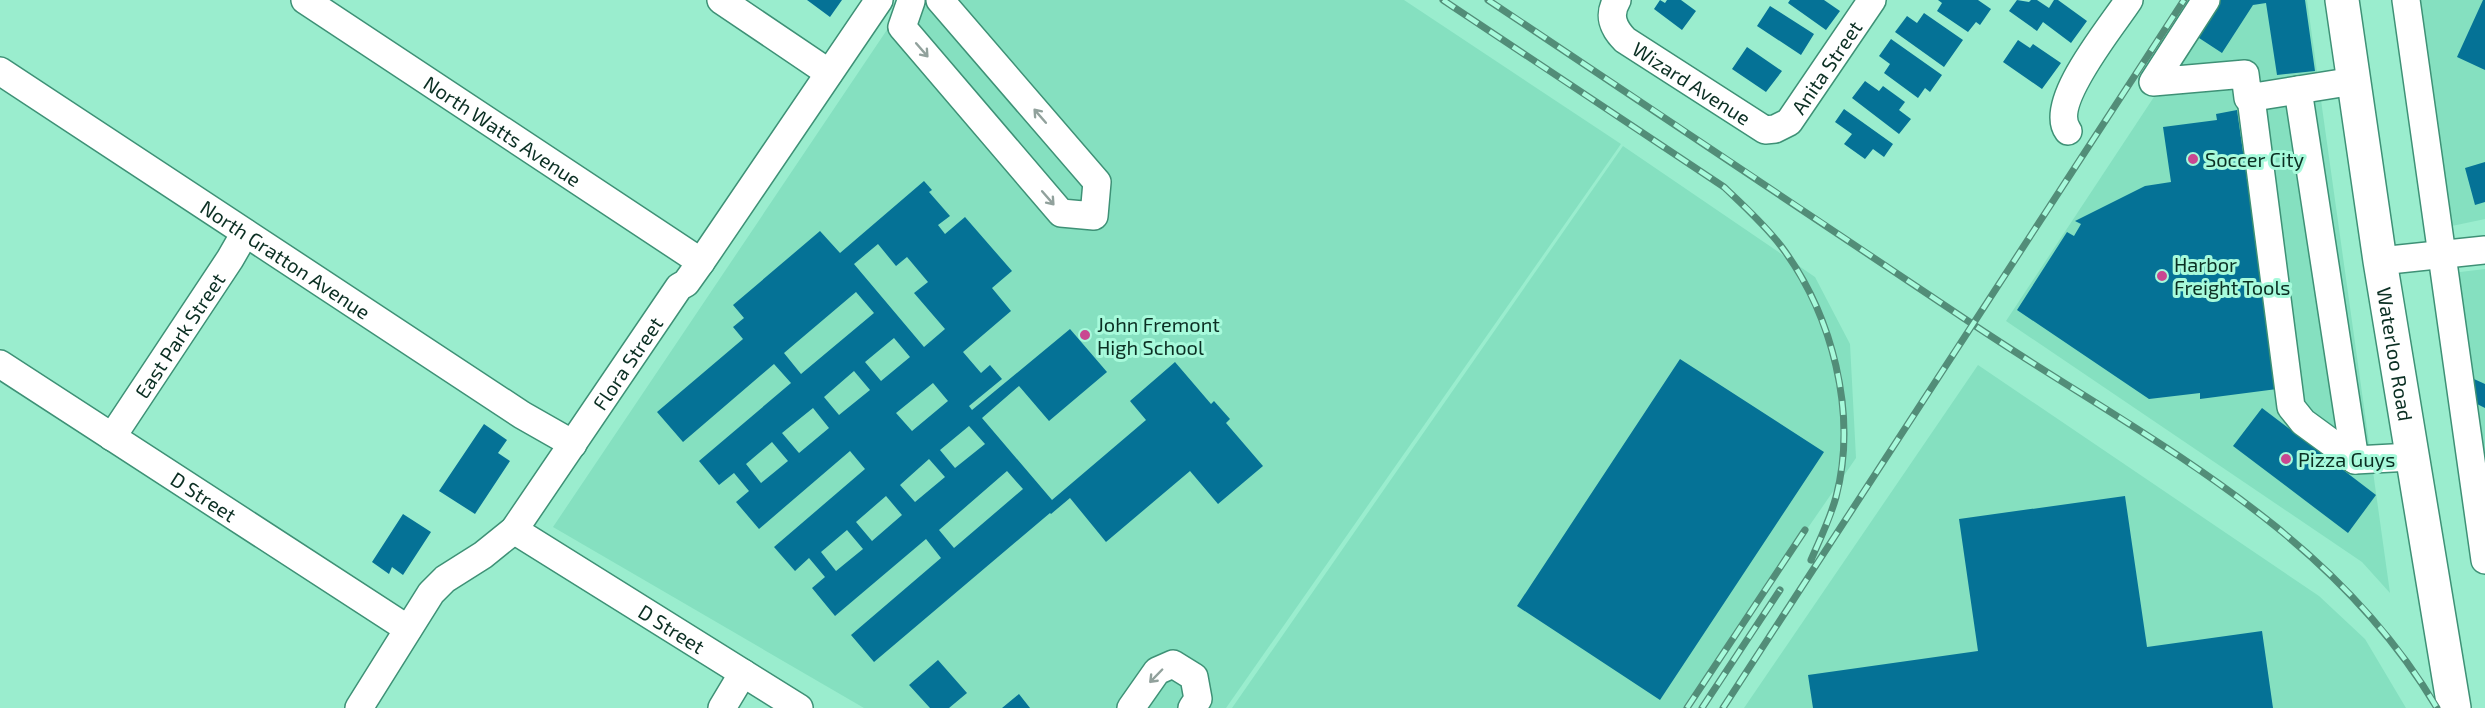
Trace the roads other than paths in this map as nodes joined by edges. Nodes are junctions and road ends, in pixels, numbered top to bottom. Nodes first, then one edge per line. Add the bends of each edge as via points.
1 (305, 0) edge
2 (721, 0) edge
3 (879, 0) edge
4 (913, 0) edge
5 (940, 0) edge
6 (1872, 0) edge
7 (2129, 0) edge
8 (2206, 0) edge
9 (2342, 0) edge
10 (2406, 0) edge
11 (1615, 13) edge
12 (0, 71) edge
13 (829, 74) junction
14 (2354, 81) junction
15 (2298, 90) junction
16 (2251, 98) junction
17 (1775, 129) joint
18 (2068, 131) dead end
19 (245, 232) junction
20 (2485, 250) edge
21 (2442, 255) junction
22 (2380, 261) junction
23 (701, 262) junction
24 (0, 364) edge
25 (112, 437) junction
26 (573, 444) junction
27 (2411, 457) junction
28 (2355, 460) junction
29 (514, 530) junction
30 (2485, 561) edge
31 (408, 629) junction
32 (742, 673) junction
33 (359, 708) edge
34 (722, 708) edge
35 (799, 708) edge
36 (1131, 708) edge
37 (1192, 708) edge
38 (2454, 708) edge

1 - 23 street, North Watts Avenue
2 - 13 street
3 - 13 street, Flora Street
4 -> 5 street via 902,27 1061,213 1094,216 1097,182
6 - 17 street, Anita Street via 1789,122
7 - 18 street via 2070,90 2063,118
8 - 16 street via 2153,81 2245,74
9 - 14 main road, Waterloo Road
10 - 21 street
11 - 17 street, Wizard Avenue via 1625,40 1758,127
12 - 19 street, North Gratton Avenue
13 - 23 street, Flora Street
14 - 15 street
14 - 22 main road, Waterloo Road
15 - 16 street
15 - 28 street
16 - 28 street via 2291,407 2303,422
19 - 25 street, East Park Street
19 - 26 street, North Gratton Avenue via 522,415
20 - 21 street
21 - 22 street
21 - 30 street
22 - 27 main road, Waterloo Road
23 - 26 street, Flora Street via 679,287
24 - 25 street, D Street
25 - 31 street, D Street
26 - 29 street, Flora Street
27 - 28 street
27 - 38 main road, Waterloo Road
29 - 31 street, Flora Street via 445,579
29 - 32 street, D Street
31 - 33 street, Flora Street
32 - 34 street
32 - 35 street, D Street
37 -> 36 street via 1198,699 1194,677 1173,664 1157,671

